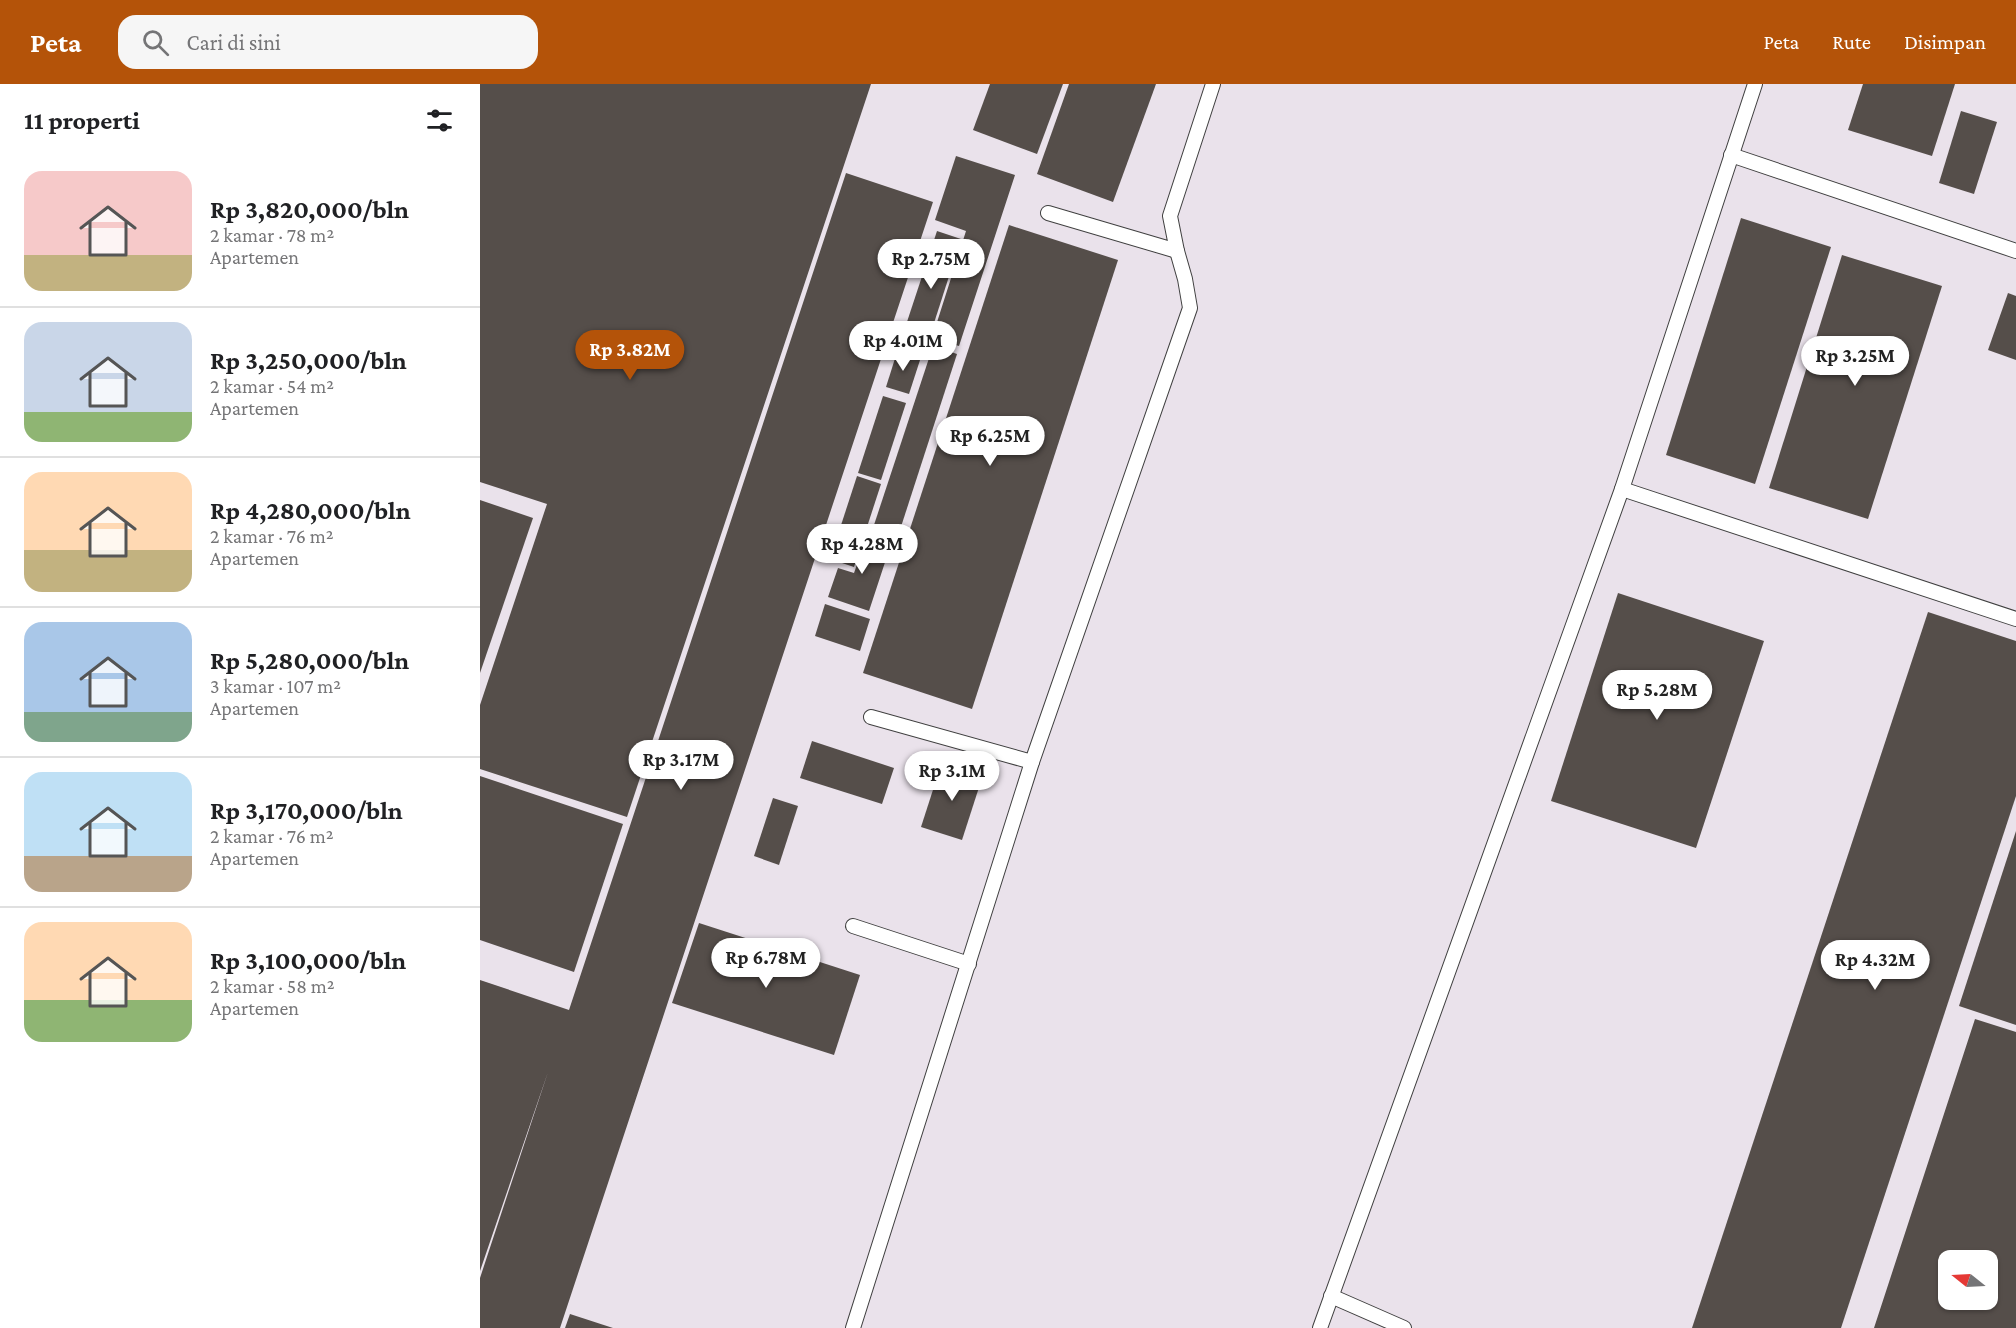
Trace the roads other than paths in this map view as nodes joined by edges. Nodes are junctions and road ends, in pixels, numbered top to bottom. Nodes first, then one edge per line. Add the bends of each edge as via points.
1 (1213, 84) edge
2 (1755, 84) edge
3 (1731, 155) junction
4 (1048, 213) dead end
5 (1177, 251) junction
6 (2016, 251) edge
7 (1622, 489) junction
8 (2016, 619) edge
9 (871, 717) dead end
10 (1032, 762) junction
11 (853, 926) dead end
12 (969, 964) junction
13 (1331, 1296) junction
14 (854, 1328) edge
15 (1320, 1328) edge
16 (1404, 1328) edge

1 - 5 lane via 1170,216
2 - 3 lane
3 - 6 lane
3 - 7 lane
4 - 5 lane
5 - 10 lane via 1190,308
7 - 8 lane
7 - 13 lane
9 - 10 lane
10 - 12 lane
11 - 12 lane
12 - 14 lane
13 - 15 lane
13 - 16 lane

